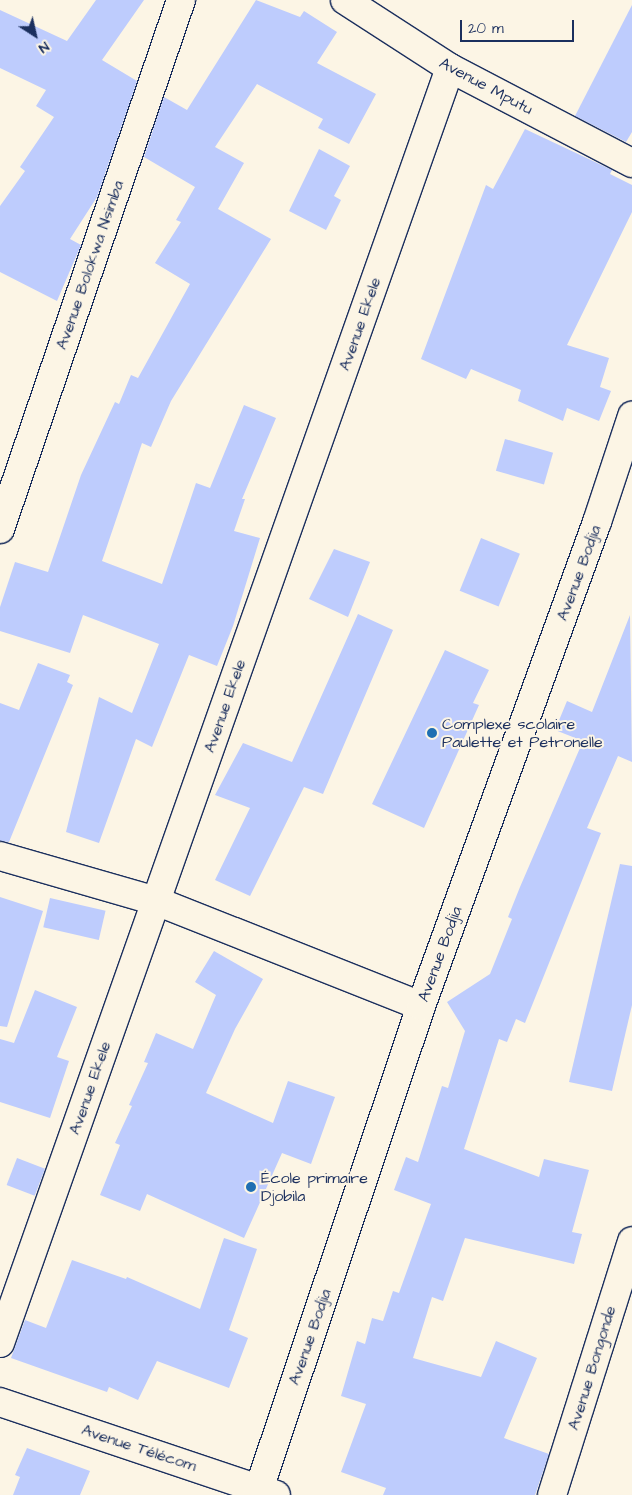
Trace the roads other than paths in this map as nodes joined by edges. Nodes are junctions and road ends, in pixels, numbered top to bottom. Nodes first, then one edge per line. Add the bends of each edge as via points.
1 (181, 0) edge
2 (345, 0) edge
3 (450, 68) junction
4 (632, 163) edge
5 (632, 416) edge
6 (0, 529) edge
7 (0, 856) edge
8 (156, 901) junction
9 (421, 1006) junction
10 (632, 1241) edge
11 (0, 1343) edge
12 (0, 1402) edge
13 (264, 1493) edge
14 (552, 1495) edge

1 - 6 street, Avenue Bolokwa Nsimba
2 - 3 street, Avenue Mputu
3 - 4 street, Avenue Mputu
3 - 8 street, Avenue Ekele
5 - 9 street, Avenue Bodjia via 597,522
7 - 8 street
8 - 9 street
8 - 11 street, Avenue Ekele
9 - 13 street, Avenue Bodjia
10 - 14 street, Avenue Bongonde
12 - 13 street, Avenue Télécom

